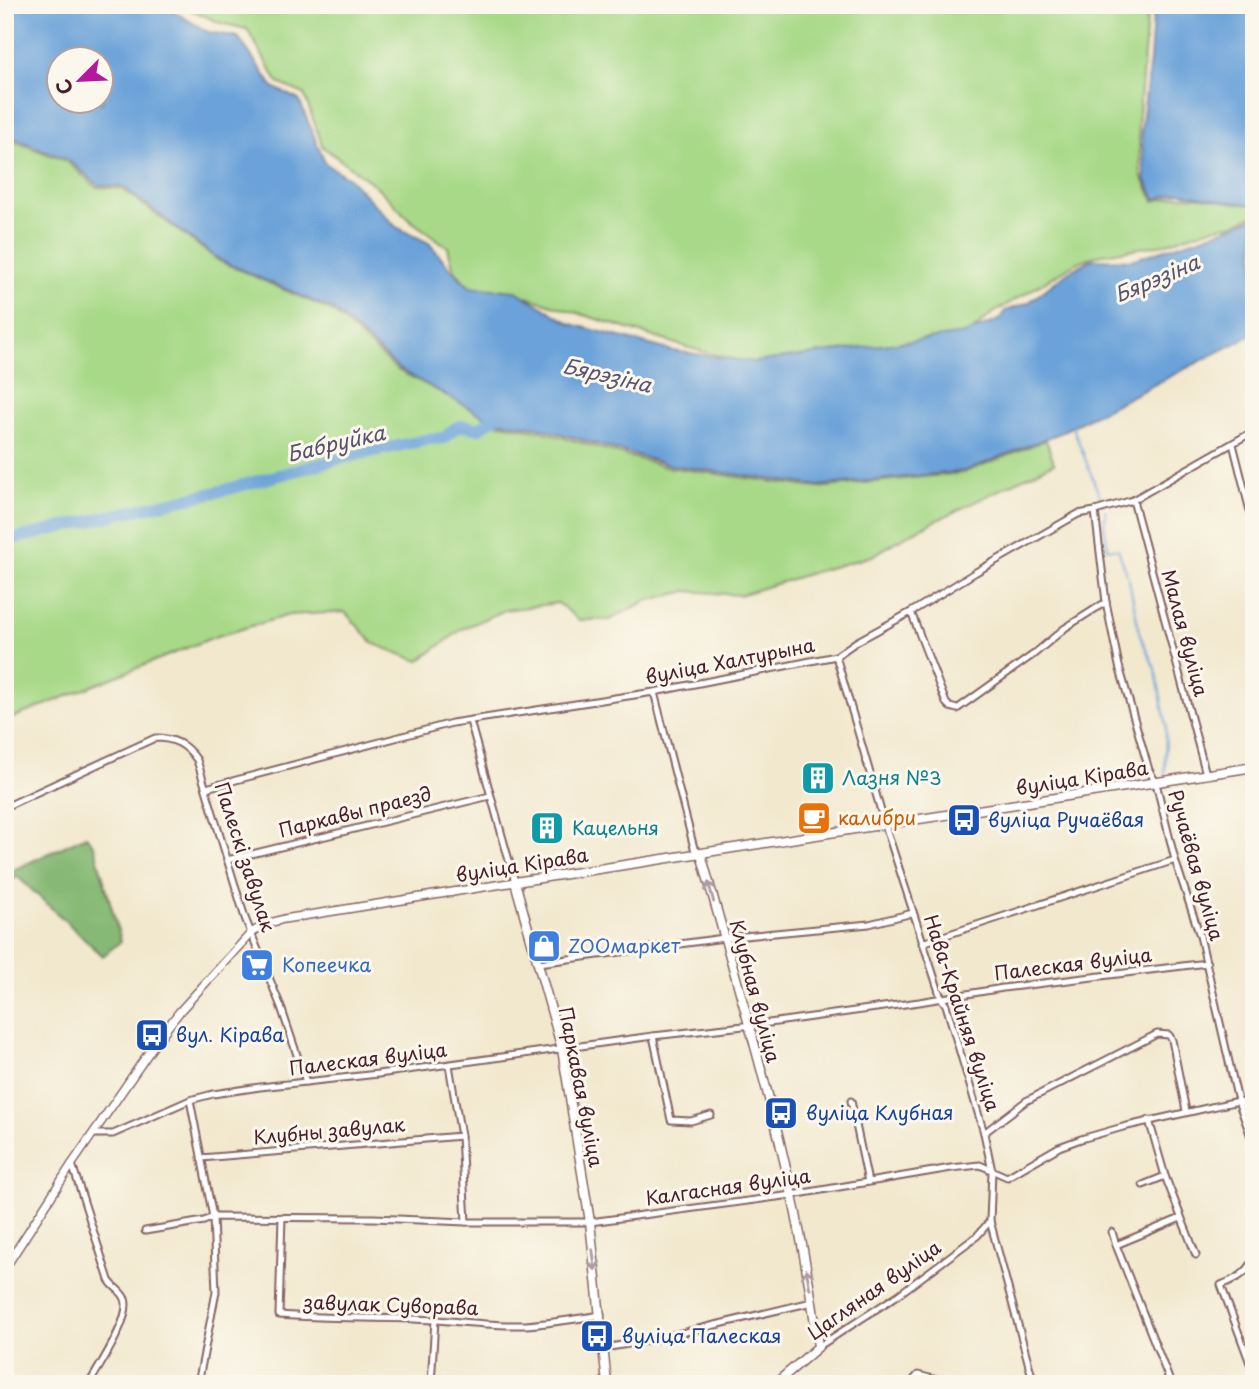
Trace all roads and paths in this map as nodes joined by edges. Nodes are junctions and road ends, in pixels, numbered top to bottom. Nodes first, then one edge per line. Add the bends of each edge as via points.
1 (1254, 431) edge
2 (1233, 444) junction
3 (1133, 500) junction
4 (1097, 510) junction
5 (1254, 527) edge
6 (1106, 602) junction
7 (911, 612) junction
8 (836, 656) junction
9 (654, 692) junction
10 (470, 721) junction
11 (1254, 767) edge
12 (1206, 774) junction
13 (1156, 783) junction
14 (206, 788) junction
15 (491, 796) junction
16 (5, 807) edge
17 (885, 825) junction
18 (701, 854) junction
19 (227, 860) junction
20 (1175, 860) junction
21 (515, 882) junction
22 (913, 914) junction
23 (251, 933) junction
24 (724, 938) junction
25 (922, 943) junction
26 (539, 963) junction
27 (1207, 963) junction
28 (941, 998) junction
29 (749, 1025) junction
30 (653, 1037) junction
31 (562, 1049) junction
32 (449, 1065) junction
33 (306, 1082) junction
34 (190, 1100) junction
35 (851, 1101) dead end
36 (1238, 1101) junction
37 (1254, 1106) edge
38 (1186, 1111) junction
39 (710, 1115) dead end
40 (1149, 1120) junction
41 (984, 1133) junction
42 (93, 1134) junction
43 (461, 1136) junction
44 (1254, 1145) edge
45 (201, 1158) junction
46 (72, 1164) junction
47 (992, 1171) junction
48 (1165, 1176) junction
49 (867, 1182) junction
50 (1143, 1185) dead end
51 (792, 1195) junction
52 (213, 1217) junction
53 (282, 1217) junction
54 (1181, 1218) junction
55 (990, 1221) junction
56 (466, 1222) junction
57 (590, 1223) junction
58 (145, 1231) dead end
59 (1112, 1232) dead end
60 (1116, 1245) junction
61 (1196, 1255) dead end
62 (1254, 1259) edge
63 (5, 1268) edge
64 (813, 1302) junction
65 (601, 1315) junction
66 (435, 1320) junction
67 (818, 1347) junction
68 (604, 1348) junction
69 (1254, 1374) edge
70 (199, 1382) edge
71 (89, 1384) edge
72 (210, 1384) edge
73 (431, 1384) edge
74 (607, 1384) edge
75 (775, 1384) edge
76 (910, 1384) edge
77 (953, 1384) edge
78 (1034, 1384) edge
79 (1171, 1384) edge

1 - 2 street, вуліца Халтурына
2 - 3 street, вуліца Халтурына
2 - 5 street
3 - 4 street, вуліца Халтурына
3 - 12 street, Малая вуліца
4 - 6 street, Ручаёвая вуліца
4 - 7 street, вуліца Халтурына via 1079,513
6 - 7 street via 957,709 946,703
6 - 13 street, Ручаёвая вуліца via 1119,666
7 - 8 street, вуліца Халтурына
8 - 9 street, вуліца Халтурына
8 - 17 street, Нава-Крайняя вуліца
9 - 10 street, вуліца Халтурына
9 - 18 street, Клубная вуліца via 694,848
10 - 14 street, вуліца Халтурына
10 - 15 street, Паркавая вуліца
11 - 12 main road, вуліца Кірава
12 - 13 main road, вуліца Кірава
13 - 17 main road, вуліца Кірава
13 - 20 street, Ручаёвая вуліца
14 - 16 street, Палескі завулак via 189,749 177,741 155,738
14 - 19 street, Палескі завулак
15 - 19 street, Паркавы праезд
15 - 21 street, Паркавая вуліца
17 - 18 main road, вуліца Кірава
17 - 22 street, Нава-Крайняя вуліца
18 - 21 main road, вуліца Кірава
24 -> 18 main road, Клубная вуліца
19 - 23 street, Палескі завулак
20 - 25 street
20 - 27 street, Ручаёвая вуліца
21 - 23 main road, вуліца Кірава via 284,919
21 - 26 main road, Паркавая вуліца
22 - 24 street via 869,924
22 - 25 street, Нава-Крайняя вуліца
23 - 33 street, Палескі завулак
23 - 42 main road, вуліца Кірава via 166,1027
24 - 26 street
24 - 29 main road, Клубная вуліца
25 - 28 street, Нава-Крайняя вуліца
26 - 31 main road, Паркавая вуліца
27 - 28 street, Палеская вуліца
27 - 36 street, Ручаёвая вуліца
28 - 29 street, Палеская вуліца
28 - 41 street, Нава-Крайняя вуліца
29 - 30 street, Палеская вуліца
29 - 51 main road, Клубная вуліца
30 - 31 street, Палеская вуліца
30 - 39 street via 671,1120 691,1121
31 - 32 street, Палеская вуліца
31 - 57 main road, Паркавая вуліца
32 - 33 street, Палеская вуліца
32 - 43 street
33 - 34 street, Палеская вуліца
34 - 42 street, Палеская вуліца via 113,1134
34 - 45 street
35 - 49 street
36 - 37 street
36 - 38 street
36 - 44 street, Ручаёвая вуліца
38 - 40 street
38 - 41 street via 1172,1040 1169,1035 1157,1034 1026,1101
40 - 47 street via 1059,1147 1007,1177
40 - 48 street
41 - 47 street, Нава-Крайняя вуліца
42 - 46 main road, вуліца Кірава
43 - 45 street, Клубны завулак
43 - 56 street
45 - 52 street
46 - 63 main road, вуліца Кірава
46 - 71 street via 109,1280 126,1305 113,1344
47 - 49 street, Калгасная вуліца via 979,1165 951,1167
47 - 55 street, Нава-Крайняя вуліца
48 - 50 street
48 - 54 street
49 - 51 street, Калгасная вуліца
51 - 57 street, Калгасная вуліца
64 -> 51 main road, Клубная вуліца
52 - 53 street, Калгасная вуліца
52 - 58 street, Калгасная вуліца
52 - 70 street via 216,1292
53 - 56 street, Калгасная вуліца
53 - 66 street, завулак Суворава via 279,1315
54 - 60 street
54 - 61 street
55 - 67 street, Цагляная вуліца via 978,1236 898,1295
55 - 78 street, Нава-Крайняя вуліца
56 - 57 street, Калгасная вуліца
57 -> 65 main road, Паркавая вуліца
59 - 60 street
60 - 79 street
62 - 69 street via 1240,1277 1221,1285
64 - 67 main road, Клубная вуліца
64 - 68 street
65 - 66 street, завулак Суворава via 524,1325
65 - 68 main road, Паркавая вуліца
66 - 73 street
67 - 75 main road, Цагляная вуліца
68 - 74 main road, Паркавая вуліца
70 - 72 street
76 - 77 street via 918,1375

